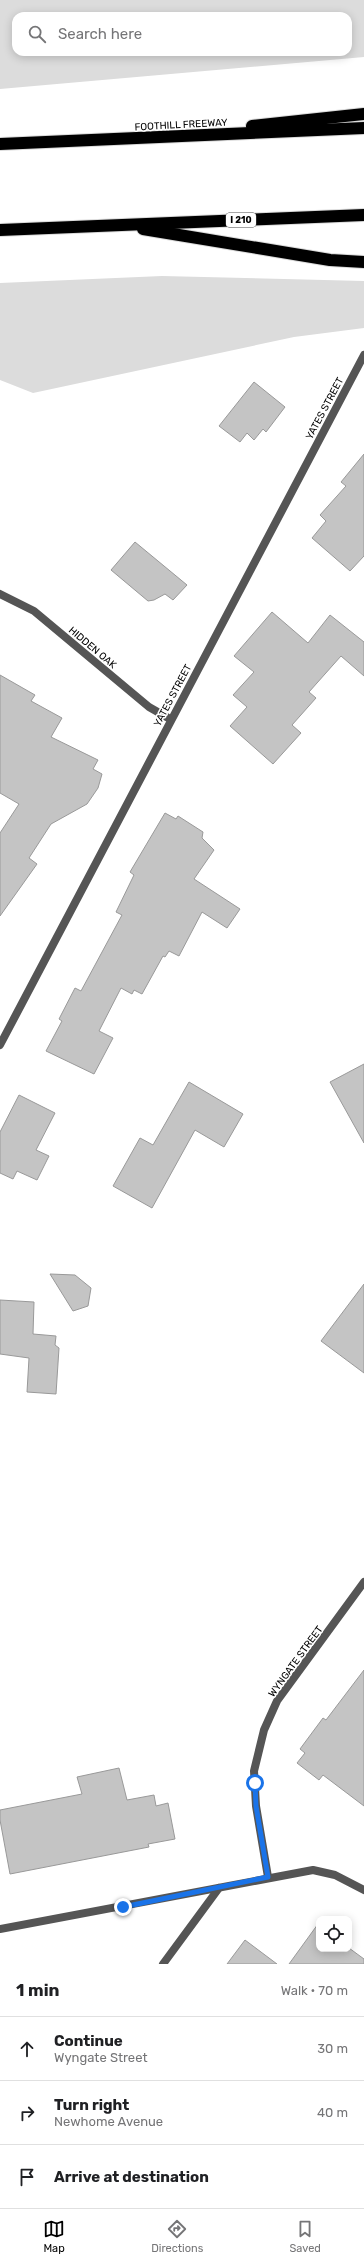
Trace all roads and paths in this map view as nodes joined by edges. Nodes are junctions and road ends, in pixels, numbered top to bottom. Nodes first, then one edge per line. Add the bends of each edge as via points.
1 (364, 114) edge
2 (364, 128) edge
3 (119, 139) junction
4 (0, 144) edge
5 (364, 215) edge
6 (118, 224) junction
7 (0, 230) edge
8 (364, 262) edge
9 (364, 355) edge
10 (0, 594) edge
11 (170, 719) junction
12 (0, 1045) edge
13 (364, 1582) edge
14 (268, 1877) junction
15 (218, 1888) junction
16 (364, 1890) edge
17 (0, 1929) edge
18 (163, 1964) edge

1 - 3 highway
2 - 3 highway, FOOTHILL FREEWAY
3 - 4 highway, FOOTHILL FREEWAY
5 - 6 highway, I 210
6 - 7 highway, I 210
6 - 8 highway via 330,260
9 - 11 street, YATES STREET
10 - 11 street, HIDDEN OAK via 34,612 149,707
11 - 12 street, YATES STREET
13 - 14 street, WYNGATE STREET via 277,1701 264,1730 254,1771 256,1806
14 - 15 street
14 - 16 street via 313,1870 335,1875
15 - 17 street
15 - 18 street

